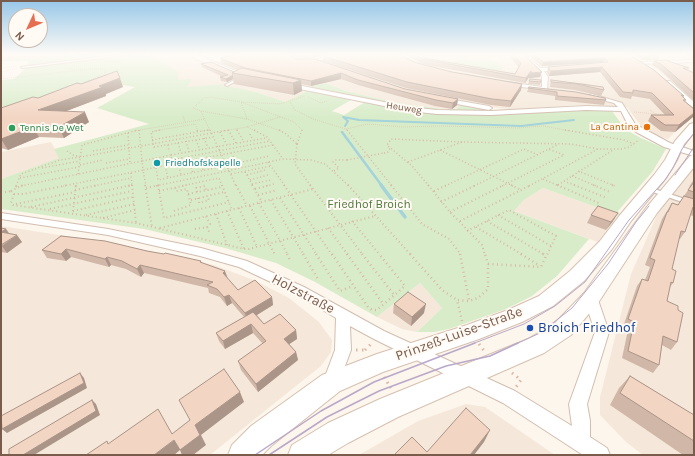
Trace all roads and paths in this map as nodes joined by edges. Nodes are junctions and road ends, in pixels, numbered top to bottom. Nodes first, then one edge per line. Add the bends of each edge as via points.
1 (34, 75) edge
2 (101, 75) edge
3 (544, 75) edge
4 (658, 75) edge
5 (244, 76) joint
6 (254, 78) edge
7 (1, 79) edge
8 (498, 83) edge
9 (280, 84) edge
10 (82, 85) edge
11 (226, 85) dead end
12 (545, 89) junction
13 (312, 90) junction
14 (553, 90) edge
15 (586, 95) edge
16 (436, 98) edge
17 (241, 102) junction
18 (290, 102) junction
19 (693, 106) edge
20 (622, 110) junction
21 (650, 110) dead end
22 (201, 111) junction
23 (505, 112) junction
24 (656, 114) junction
25 (183, 116) dead end
26 (282, 116) junction
27 (671, 116) edge
28 (194, 117) dead end
29 (174, 119) dead end
30 (204, 119) junction
31 (247, 119) junction
32 (195, 120) junction
33 (166, 122) dead end
34 (186, 122) junction
35 (258, 123) junction
36 (176, 124) junction
37 (167, 125) junction
38 (694, 126) edge
39 (247, 127) junction
40 (236, 129) junction
41 (346, 129) junction
42 (139, 130) junction
43 (210, 130) junction
44 (228, 130) junction
45 (128, 132) junction
46 (198, 132) junction
47 (220, 132) junction
48 (211, 133) junction
49 (250, 134) dead end
50 (213, 137) junction
51 (268, 137) junction
52 (651, 137) junction
53 (204, 138) junction
54 (152, 140) junction
55 (196, 140) junction
56 (253, 140) junction
57 (270, 141) junction
58 (186, 142) junction
59 (244, 142) junction
60 (462, 142) junction
61 (178, 143) junction
62 (236, 143) junction
63 (128, 144) junction
64 (153, 144) junction
65 (297, 144) junction
66 (558, 144) junction
67 (634, 144) junction
68 (168, 145) junction
69 (227, 145) junction
70 (273, 145) junction
71 (140, 146) junction
72 (218, 147) junction
73 (128, 148) junction
74 (209, 148) junction
75 (390, 148) junction
76 (676, 148) junction
77 (548, 149) junction
78 (598, 149) junction
79 (614, 149) junction
80 (200, 150) junction
81 (219, 150) junction
82 (440, 150) junction
83 (67, 151) dead end
84 (93, 151) dead end
85 (169, 152) dead end
86 (189, 152) junction
87 (231, 153) junction
88 (181, 154) junction
89 (538, 154) junction
90 (694, 154) edge
91 (171, 155) junction
92 (221, 155) junction
93 (269, 156) dead end
94 (81, 157) junction
95 (208, 157) junction
96 (129, 159) junction
97 (199, 159) junction
98 (283, 159) junction
99 (294, 159) junction
100 (694, 159) edge
101 (103, 160) dead end
102 (171, 160) junction
103 (80, 161) junction
104 (142, 161) junction
105 (189, 161) junction
106 (268, 162) junction
107 (408, 162) junction
108 (106, 163) dead end
109 (178, 163) junction
110 (238, 163) junction
111 (130, 164) junction
112 (172, 164) junction
113 (79, 166) junction
114 (165, 166) junction
115 (226, 166) junction
116 (271, 166) junction
117 (156, 168) junction
118 (213, 168) junction
119 (35, 169) junction
120 (143, 170) junction
121 (203, 170) junction
122 (229, 170) junction
123 (265, 170) dead end
124 (481, 170) junction
125 (245, 171) junction
126 (578, 171) junction
127 (131, 172) junction
128 (334, 172) junction
129 (193, 173) junction
130 (78, 174) junction
131 (231, 174) junction
132 (181, 175) junction
133 (247, 175) junction
134 (268, 175) dead end
135 (494, 176) junction
136 (571, 176) junction
137 (20, 178) junction
138 (131, 178) junction
139 (168, 178) junction
140 (250, 180) junction
141 (271, 180) dead end
142 (543, 180) junction
143 (564, 181) junction
144 (76, 183) junction
145 (211, 184) dead end
146 (252, 184) junction
147 (274, 184) dead end
148 (508, 184) junction
149 (132, 185) junction
150 (158, 185) junction
151 (558, 185) junction
152 (222, 186) junction
153 (615, 186) dead end
154 (16, 187) junction
155 (175, 187) junction
156 (146, 188) junction
157 (213, 189) junction
158 (255, 189) junction
159 (313, 189) junction
160 (206, 190) junction
161 (277, 190) dead end
162 (11, 191) junction
163 (75, 191) junction
164 (132, 191) junction
165 (159, 191) junction
166 (434, 191) junction
167 (522, 191) junction
168 (197, 192) junction
169 (224, 192) junction
170 (610, 192) dead end
171 (657, 192) junction
172 (1, 193) edge
173 (14, 194) junction
174 (188, 194) junction
175 (215, 194) junction
176 (258, 194) junction
177 (291, 195) junction
178 (207, 196) junction
179 (75, 197) junction
180 (133, 197) junction
181 (198, 198) junction
182 (280, 198) junction
183 (607, 198) dead end
184 (216, 199) dead end
185 (190, 200) junction
186 (271, 200) junction
187 (229, 202) junction
188 (441, 202) junction
189 (261, 203) junction
190 (74, 204) junction
191 (134, 204) junction
192 (601, 204) dead end
193 (694, 204) edge
194 (13, 205) junction
195 (248, 206) junction
196 (30, 207) junction
197 (239, 208) junction
198 (48, 210) junction
199 (134, 210) junction
200 (232, 210) junction
201 (174, 211) dead end
202 (228, 211) junction
203 (73, 212) junction
204 (450, 212) junction
205 (216, 214) junction
206 (84, 215) junction
207 (498, 215) junction
208 (1, 216) edge
209 (206, 216) junction
210 (375, 216) junction
211 (101, 218) junction
212 (352, 221) junction
213 (460, 221) junction
214 (487, 221) junction
215 (136, 223) junction
216 (339, 225) junction
217 (476, 226) junction
218 (152, 227) junction
219 (207, 227) junction
220 (159, 228) junction
221 (328, 228) junction
222 (195, 229) dead end
223 (317, 231) junction
224 (468, 231) junction
225 (210, 234) dead end
226 (304, 234) junction
227 (293, 237) junction
228 (280, 241) junction
229 (269, 244) junction
230 (227, 245) junction
231 (551, 246) junction
232 (257, 247) junction
233 (244, 249) junction
234 (275, 254) dead end
235 (546, 256) junction
236 (290, 260) dead end
237 (488, 264) junction
238 (541, 267) junction
239 (318, 279) dead end
240 (353, 286) junction
241 (396, 296) junction
242 (591, 298) junction
243 (457, 300) junction
244 (470, 301) junction
245 (384, 305) junction
246 (343, 315) junction
247 (471, 333) junction
248 (413, 352) junction
249 (466, 374) junction
250 (331, 383) junction
251 (580, 442) junction
252 (242, 455) edge
253 (302, 455) edge
254 (600, 455) edge

1 - 7 path
2 - 10 path
3 - 12 street
4 - 19 main road
5 - 6 street
5 - 11 lane
8 - 12 street
9 - 13 street, Heuweg
12 - 14 street
13 - 18 path
13 - 23 street, Heuweg via 409,109 467,114
15 - 20 street via 616,102
16 - 23 street
17 - 18 path
17 - 22 path via 204,98 193,108
17 - 26 path
17 - 31 path
18 - 41 path via 295,110 313,119
20 - 23 street, Heuweg via 586,108
20 - 24 path
20 - 52 street via 632,125
21 - 24 path
22 - 30 path
22 - 31 path
24 - 27 path
25 - 34 path
26 - 35 path
26 - 65 path via 294,122 303,131
28 - 32 path
29 - 36 path
30 - 32 path
30 - 43 path
31 - 35 path
32 - 34 path
33 - 37 path
34 - 36 path
35 - 39 path
35 - 65 path via 286,134
36 - 37 path
37 - 42 path
38 - 76 main road, Prinzeß-Luise-Straße
39 - 40 path
39 - 51 path
40 - 44 path
40 - 59 path
41 - 67 path via 368,124 403,127 543,126
41 - 244 path via 422,224 449,239 459,252
42 - 45 path
42 - 71 path
43 - 46 path
43 - 48 path
44 - 47 path
44 - 62 path
45 - 63 path
45 - 94 path via 82,145
46 - 54 path
46 - 54 path via 195,124 151,132
47 - 48 path
47 - 69 path
48 - 50 path
48 - 64 path
49 - 56 path
50 - 53 path
50 - 72 path
51 - 56 path
51 - 57 path
52 - 67 path via 641,138
52 - 76 street
53 - 55 path
53 - 74 path
54 - 64 path
55 - 58 path
55 - 80 path
56 - 59 path
57 - 70 path
57 - 81 path
58 - 61 path
58 - 86 path
59 - 62 path
60 - 66 path
60 - 75 path via 391,139 387,143
60 - 82 path
61 - 68 path
61 - 88 path
62 - 69 path
63 - 73 path
63 - 84 path
64 - 68 path via 154,147
64 - 71 path
65 - 99 path
66 - 77 path
66 - 78 path
67 - 79 path
68 - 85 path
69 - 72 path
70 - 87 path
70 - 98 path
71 - 73 path
71 - 104 path
72 - 74 path
72 - 81 path
73 - 94 path
73 - 96 path
74 - 80 path
75 - 107 path
75 - 128 path, bridge via 384,153 335,160 333,162 339,168
76 - 90 street
76 - 171 main road, Prinzeß-Luise-Straße
77 - 89 path
77 - 148 path via 564,155
78 - 79 path
78 - 142 path
79 - 126 path
80 - 86 path
81 - 92 path
81 - 102 path
82 - 107 path
82 - 124 path
83 - 94 path
86 - 88 path
87 - 92 path
87 - 110 path
88 - 91 path
89 - 124 path via 524,149
89 - 135 path
91 - 102 path
91 - 104 path
92 - 95 path
92 - 115 path
93 - 110 path
94 - 103 path
94 - 119 path via 60,160
95 - 97 path
95 - 118 path
96 - 108 path
96 - 111 path
97 - 105 path
97 - 121 path
98 - 99 path
98 - 106 path
99 - 128 path via 325,164
99 - 159 path
100 - 171 main road, Prinzeß-Luise-Straße
101 - 113 path
102 - 112 path
103 - 113 path
103 - 119 path
104 - 111 path
104 - 120 path
105 - 109 path
105 - 129 path
106 - 116 path
106 - 122 path
107 - 166 path
109 - 112 path
109 - 132 path
110 - 115 path
111 - 130 path
112 - 114 path
113 - 130 path
113 - 137 path
114 - 117 path
114 - 139 path
115 - 118 path
115 - 122 path
116 - 125 path
116 - 177 path
117 - 120 path
117 - 139 path via 158,180
118 - 121 path
119 - 137 path via 21,174
120 - 127 path
120 - 156 path
121 - 129 path
122 - 131 path
122 - 150 path
123 - 133 path
124 - 135 path
124 - 166 path
125 - 131 path
125 - 133 path
126 - 136 path
126 - 153 path
127 - 138 path
127 - 144 path
128 - 210 path
129 - 132 path
130 - 154 path
131 - 195 path
132 - 139 path
133 - 140 path
134 - 140 path
135 - 148 path
135 - 188 path
136 - 143 path
136 - 170 path
137 - 154 path
138 - 149 path
138 - 163 path
140 - 146 path
141 - 146 path
142 - 151 path
142 - 167 path
143 - 151 path
143 - 183 path
144 - 163 path
144 - 173 path
145 - 157 path
146 - 158 path
147 - 158 path
148 - 167 path
148 - 204 path
149 - 164 path
149 - 179 path
150 - 156 path
150 - 165 path
151 - 192 path
152 - 155 path via 218,178
152 - 157 path
152 - 169 path
154 - 162 path
155 - 165 path
155 - 174 path via 176,192 187,189
156 - 218 path
157 - 160 path
158 - 176 path
159 - 177 path
159 - 216 path
160 - 168 path
160 - 168 path via 205,186 196,188
161 - 176 path
162 - 172 path
162 - 173 path
163 - 179 path
163 - 194 path
164 - 180 path
164 - 190 path
165 - 187 path via 164,218
166 - 188 path
167 - 213 path
168 - 174 path
169 - 175 path
169 - 187 path
171 - 193 lane
171 - 242 main road, Prinzeß-Luise-Straße via 651,211
171 - 247 main road, Prinzeß-Luise-Straße via 625,218 606,245 577,276 546,301
173 - 194 path via 11,203
174 - 185 path
175 - 178 path
175 - 184 path
176 - 189 path
177 - 182 path
177 - 223 path
178 - 181 path
178 - 181 path via 209,200 199,203
179 - 190 path
179 - 196 path
180 - 191 path
180 - 203 path
181 - 185 path
182 - 186 path
182 - 226 path
185 - 201 path via 192,205
186 - 189 path
186 - 227 path
187 - 200 path
188 - 204 path
189 - 195 path
189 - 228 path
190 - 198 path
190 - 203 path
191 - 199 path
191 - 206 path
194 - 196 path
195 - 197 path
195 - 229 path
196 - 198 path
197 - 200 path
197 - 232 path
198 - 203 path
199 - 211 path
199 - 215 path
200 - 202 path
202 - 205 path
202 - 233 path
203 - 206 path
204 - 213 path
205 - 209 path
205 - 230 path
206 - 211 path
207 - 214 path
207 - 231 path
207 - 231 path via 509,210 556,236
208 - 246 street, Holzstraße via 108,232 201,252 250,268 299,290
209 - 219 path via 210,224
209 - 220 path
210 - 212 path
210 - 243 path via 442,290
211 - 215 path
212 - 216 path
212 - 241 path via 405,286
213 - 224 path
214 - 217 path
214 - 235 path
215 - 218 path
216 - 221 path
216 - 241 path
217 - 224 path
217 - 238 path
218 - 220 path
219 - 222 path
219 - 225 path
220 - 230 path
221 - 223 path
221 - 245 path
223 - 226 path
223 - 240 path
224 - 237 path via 482,245
226 - 227 path
226 - 240 path via 340,291
227 - 228 path
227 - 239 path
228 - 229 path
228 - 236 path
229 - 232 path
229 - 234 path
230 - 233 path
231 - 235 path
232 - 233 path
235 - 238 path
237 - 238 path
237 - 244 path via 488,289
240 - 245 path via 372,310
241 - 245 path
242 - 249 main road, Prinzeß-Luise-Straße via 563,329 536,346
242 - 251 street via 602,332 578,404 581,421
243 - 244 path
243 - 247 path via 463,325
246 - 248 street, Holzstraße
246 - 250 street via 343,350
247 - 248 main road, Prinzeß-Luise-Straße
248 - 249 street, Holzstraße
248 - 250 main road, Prinzeß-Luise-Straße
249 - 251 street, Holzstraße via 509,397
249 - 253 main road, Prinzeß-Luise-Straße via 344,430
250 - 252 main road, Prinzeß-Luise-Straße via 261,436
251 - 254 street, Holzstraße

